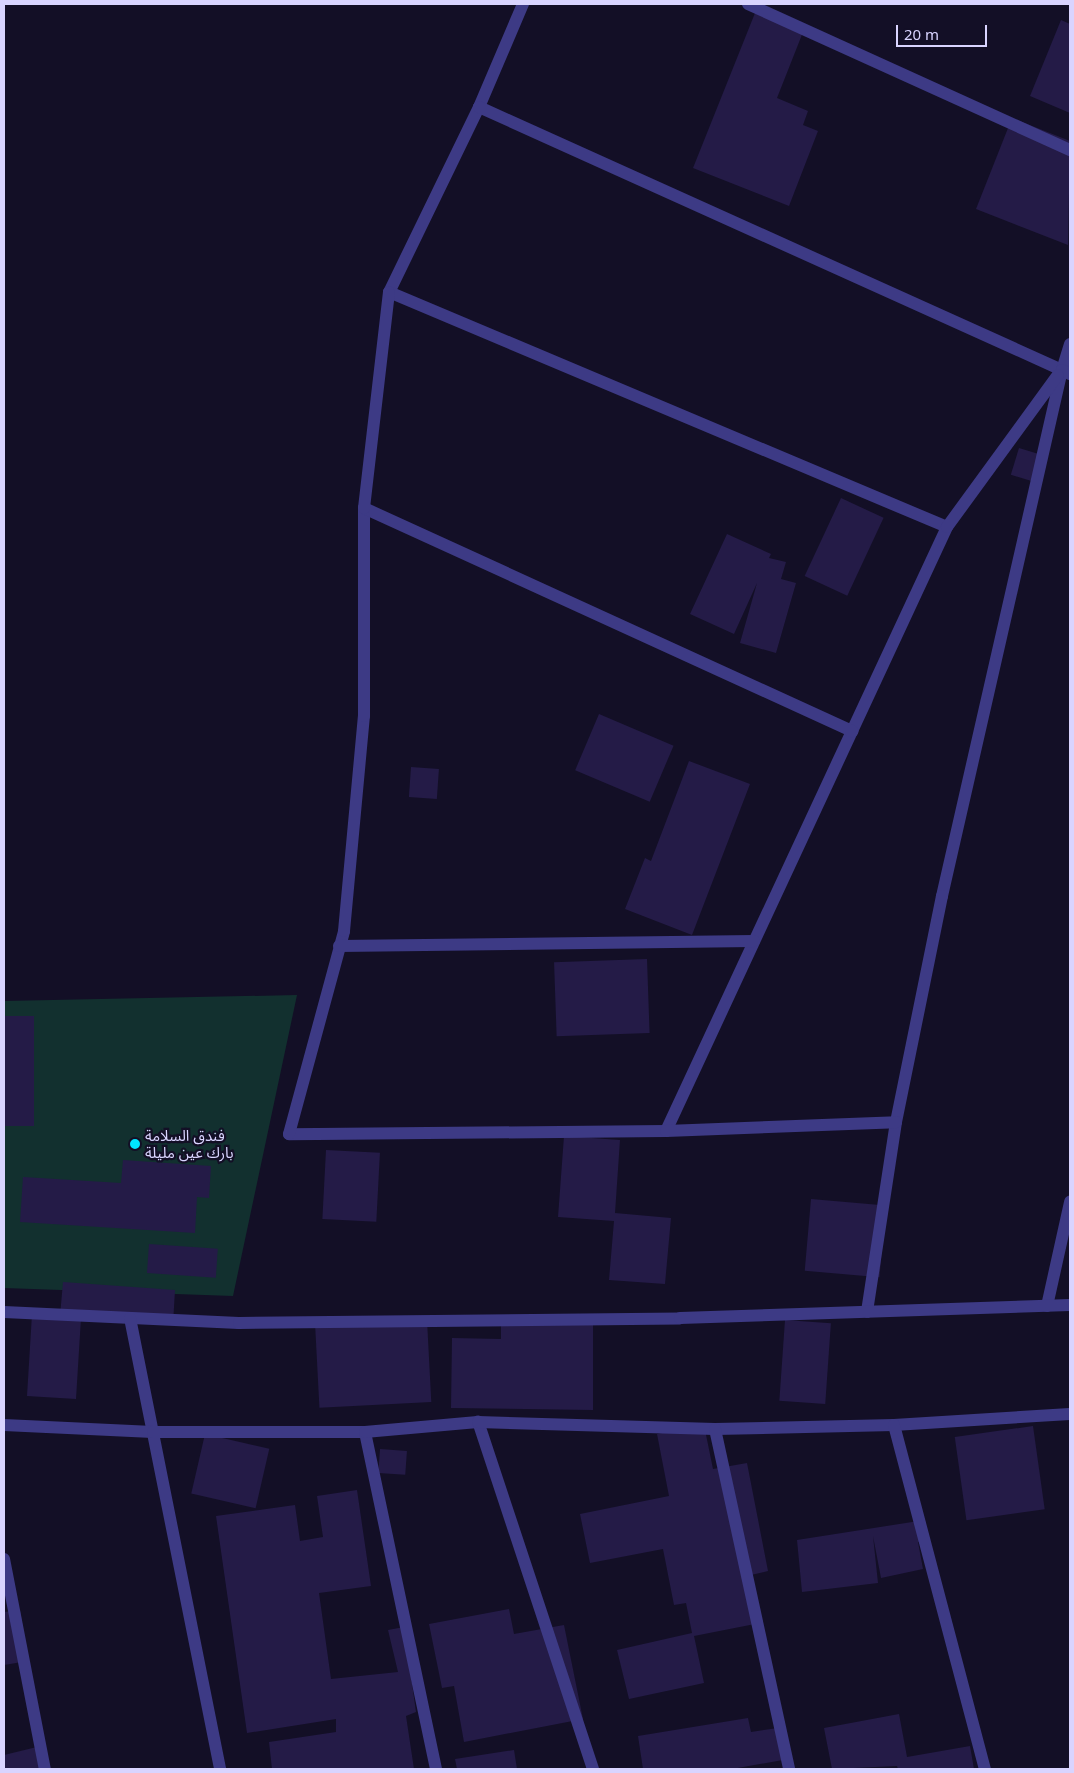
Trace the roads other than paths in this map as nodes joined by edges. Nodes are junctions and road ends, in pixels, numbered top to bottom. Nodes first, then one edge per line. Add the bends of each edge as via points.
1 (522, 4) edge
2 (748, 4) edge
3 (479, 107) junction
4 (1070, 150) edge
5 (389, 292) junction
6 (1070, 344) edge
7 (1066, 372) edge
8 (364, 508) junction
9 (948, 527) junction
10 (852, 731) junction
11 (754, 941) junction
12 (340, 946) junction
13 (896, 1122) junction
14 (666, 1131) junction
15 (1070, 1202) edge
16 (1070, 1305) edge
17 (1047, 1306) junction
18 (4, 1312) edge
19 (866, 1312) junction
20 (130, 1318) junction
21 (1070, 1414) edge
22 (478, 1422) junction
23 (894, 1424) junction
24 (4, 1425) edge
25 (715, 1429) junction
26 (153, 1432) junction
27 (365, 1432) junction
28 (4, 1559) edge
29 (45, 1769) edge
30 (220, 1769) edge
31 (436, 1769) edge
32 (593, 1769) edge
33 (789, 1769) edge
34 (985, 1769) edge

1 - 3 street
2 - 4 street
3 - 5 street
3 - 7 street
5 - 8 street
5 - 9 street
6 - 7 street
7 - 9 street
7 - 13 street via 942,896
8 - 10 street
8 - 12 street via 364,716
9 - 10 street
10 - 11 street
11 - 12 street
11 - 14 street
12 - 14 street via 289,1134
13 - 14 street
13 - 19 street
15 - 17 street
16 - 17 street
17 - 19 street
18 - 20 street
19 - 20 street via 239,1323
20 - 26 street
21 - 23 street
22 - 25 street
22 - 27 street
22 - 32 street
23 - 25 street
23 - 34 street
24 - 26 street
25 - 33 street
26 - 27 street
26 - 30 street
27 - 31 street
28 - 29 street

